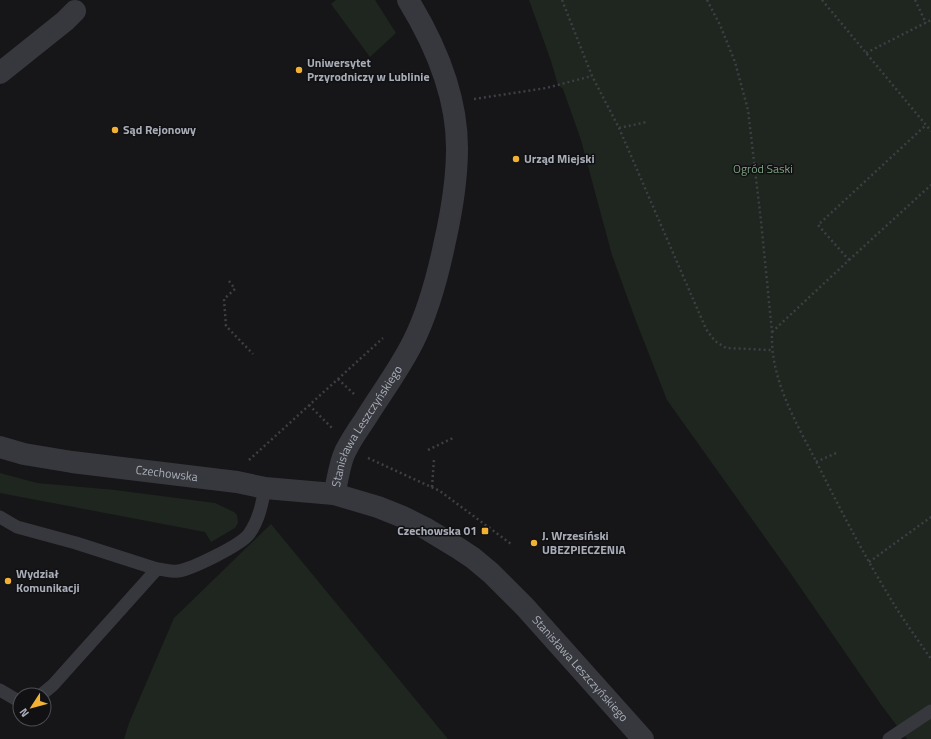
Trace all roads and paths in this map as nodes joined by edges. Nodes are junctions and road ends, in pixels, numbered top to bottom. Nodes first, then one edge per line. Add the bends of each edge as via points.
1 (408, 0) edge
2 (562, 0) edge
3 (707, 0) edge
4 (822, 0) edge
5 (915, 0) edge
6 (77, 4) edge
7 (931, 20) edge
8 (926, 23) junction
9 (866, 53) junction
10 (0, 73) edge
11 (592, 76) junction
12 (471, 99) dead end
13 (647, 122) dead end
14 (926, 125) junction
15 (619, 128) junction
16 (931, 131) edge
17 (931, 185) edge
18 (849, 260) junction
19 (229, 282) dead end
20 (772, 332) junction
21 (383, 338) dead end
22 (771, 350) junction
23 (253, 354) dead end
24 (338, 379) junction
25 (354, 394) dead end
26 (309, 405) junction
27 (332, 428) dead end
28 (455, 437) dead end
29 (0, 447) edge
30 (428, 450) dead end
31 (836, 453) dead end
32 (368, 458) dead end
33 (434, 459) dead end
34 (249, 461) dead end
35 (816, 462) junction
36 (432, 487) junction
37 (265, 488) junction
38 (334, 494) junction
39 (0, 517) edge
40 (931, 517) edge
41 (511, 544) dead end
42 (869, 562) junction
43 (156, 569) junction
44 (931, 659) edge
45 (51, 687) edge
46 (0, 690) edge
47 (12, 697) edge
48 (931, 711) edge
49 (644, 739) edge
50 (889, 739) edge

1 - 38 street, Stanisława Leszczyńskiego via 431,41 449,94 456,128 455,184 441,259 421,324 402,362 344,453
2 - 11 path
3 - 20 path via 735,62 748,110
4 - 9 path
5 - 8 path
6 - 10 street via 65,21
7 - 8 path
8 - 9 path
9 - 14 path
11 - 12 path via 546,88
11 - 15 path
13 - 15 path
14 - 16 path
14 - 18 path via 818,225
15 - 22 path via 706,329 715,341 726,348
17 - 18 path
18 - 20 path
19 - 23 path via 235,289 224,299 226,326
20 - 22 path
21 - 24 path
22 - 35 path via 780,384
24 - 25 path
24 - 26 path
26 - 27 path
26 - 34 path
28 - 30 path
29 - 37 street, Czechowska via 72,462 237,482
31 - 35 path
32 - 36 path
33 - 36 path
35 - 42 path
36 - 41 path via 440,490
37 - 38 street, Czechowska
37 - 43 lane via 258,518 248,536 202,563 178,571
38 - 49 street, Stanisława Leszczyńskiego via 403,517 473,558 525,607
39 - 43 lane via 18,526
40 - 42 path
42 - 44 path
43 - 45 lane
46 - 47 lane
48 - 50 lane

